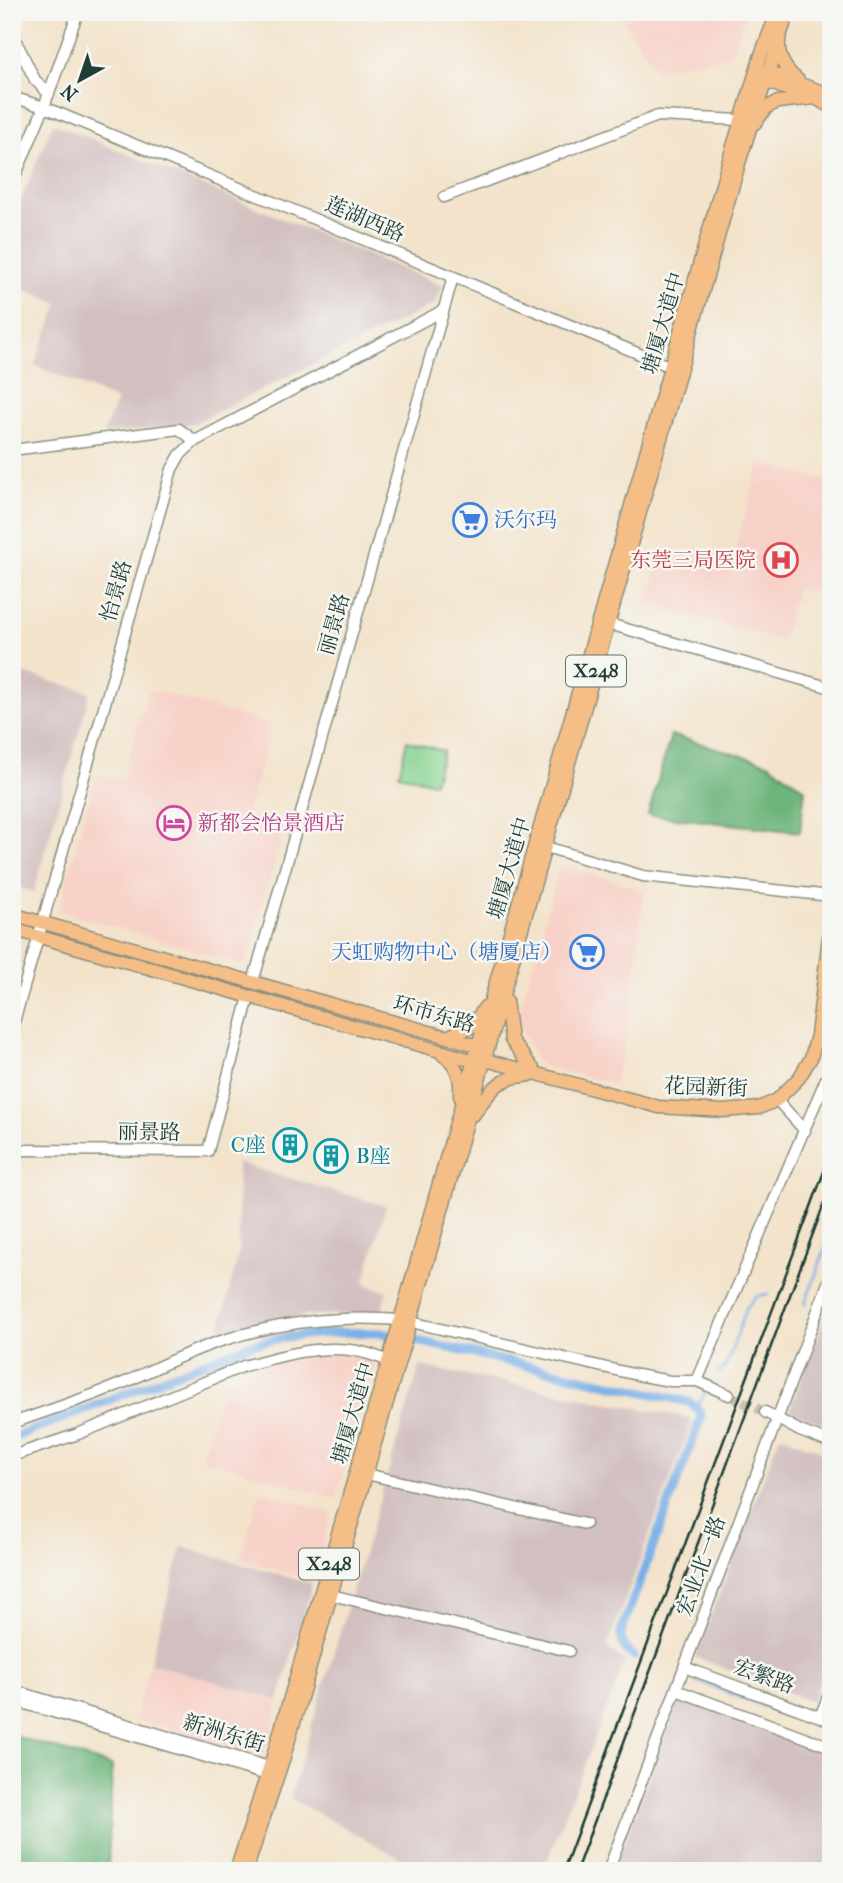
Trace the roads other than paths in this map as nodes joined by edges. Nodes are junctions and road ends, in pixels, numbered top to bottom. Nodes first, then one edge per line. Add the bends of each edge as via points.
1 (78, 12) edge
2 (777, 12) edge
3 (788, 12) edge
4 (12, 33) edge
5 (780, 35) junction
6 (766, 76) junction
7 (813, 92) junction
8 (49, 94) junction
9 (831, 94) edge
10 (12, 97) edge
11 (831, 105) edge
12 (44, 107) junction
13 (741, 120) junction
14 (747, 135) junction
15 (12, 184) edge
16 (443, 197) dead end
17 (453, 277) junction
18 (442, 311) junction
19 (671, 367) junction
20 (195, 440) junction
21 (12, 450) edge
22 (609, 624) junction
23 (831, 688) edge
24 (546, 847) junction
25 (831, 896) edge
26 (12, 914) edge
27 (831, 920) edge
28 (43, 922) junction
29 (12, 929) edge
30 (39, 937) junction
31 (253, 982) junction
32 (500, 991) junction
33 (249, 997) junction
34 (12, 1029) edge
35 (445, 1037) junction
36 (479, 1046) junction
37 (433, 1049) junction
38 (480, 1060) junction
39 (831, 1068) edge
40 (538, 1074) junction
41 (777, 1100) junction
42 (463, 1119) junction
43 (805, 1130) junction
44 (12, 1150) edge
45 (831, 1275) edge
46 (404, 1325) junction
47 (393, 1356) junction
48 (697, 1381) junction
49 (729, 1395) tunnel mouth
50 (765, 1412) tunnel mouth
51 (777, 1419) junction
52 (12, 1423) edge
53 (831, 1443) edge
54 (12, 1456) edge
55 (366, 1474) junction
56 (585, 1524) dead end
57 (331, 1595) junction
58 (569, 1651) dead end
59 (684, 1667) junction
60 (831, 1689) edge
61 (12, 1690) edge
62 (676, 1690) junction
63 (12, 1700) edge
64 (826, 1719) edge
65 (831, 1747) edge
66 (271, 1772) junction
67 (236, 1871) edge
68 (246, 1871) edge
69 (608, 1871) edge

1 - 8 street
2 - 13 main road, 塘厦大道中 / X248
3 - 5 main road, 塘厦大道中 / X248
4 - 8 street via 34,80
5 - 6 main road, 塘厦大道中 / X248
5 - 7 main road via 782,60
6 - 7 main road
6 - 14 main road, 塘厦大道中 / X248
7 - 9 main road
7 - 11 main road
7 - 14 main road via 767,107
8 - 12 street
10 - 12 street, 莲湖西路
12 - 15 street
12 - 17 street, 莲湖西路
13 - 16 street via 658,116
13 - 19 main road, 塘厦大道中 / X248
14 - 22 main road, 塘厦大道中 / X248
17 - 18 street, 丽景路
17 - 19 street, 莲湖西路
18 - 20 street, 怡景路
18 - 31 street, 丽景路
19 - 32 main road, 塘厦大道中 / X248
20 - 21 street via 179,429
20 - 28 street, 怡景路 via 172,469
22 - 23 street
22 - 24 main road, 塘厦大道中 / X248
24 - 25 street via 643,876
24 - 32 main road, 塘厦大道中 / X248
26 - 28 main road, 环市东路
27 - 41 main road, 花园新街 via 811,1058 799,1079
28 - 30 street, 怡景路
28 - 31 main road, 环市东路
29 - 30 main road, 环市东路
30 - 33 main road, 环市东路
30 - 34 street, 怡景路
31 - 35 main road, 环市东路
32 - 35 main road via 476,1023
32 - 36 main road, 塘厦大道中 / X248
32 - 38 main road, 塘厦大道中 / X248
32 - 40 main road via 511,1040
33 - 37 main road, 环市东路
33 - 44 street, 丽景路 via 208,1151
35 - 36 main road, 环市东路
36 - 38 main road, 塘厦大道中 / X248
37 - 38 main road, 环市东路
37 - 42 main road via 450,1060 459,1074
38 - 40 main road, 花园新街
38 - 42 main road, 塘厦大道中 / X248
39 - 43 street
40 - 41 main road, 花园新街 via 659,1107 723,1111 759,1108
40 - 42 main road via 497,1084
41 - 43 street
42 - 46 main road, 塘厦大道中 / X248
43 - 48 street
45 - 51 street, 宏业北一路
46 - 47 main road, 塘厦大道中 / X248
46 - 48 street via 637,1375
46 - 52 street via 344,1318 264,1329 219,1341
47 - 54 street via 332,1349 244,1366
47 - 55 main road, 塘厦大道中 / X248
47 - 66 main road, 塘厦大道中 / X248
48 - 49 street
50 - 51 street
51 - 53 street
51 - 59 street, 宏业北一路
55 - 56 street
55 - 57 main road, 塘厦大道中 / X248
57 - 58 street
57 - 66 main road, 塘厦大道中 / X248
59 - 62 street, 宏业北一路
59 - 64 street, 宏繁路
60 - 64 street
61 - 66 street, 新洲东街
62 - 65 street
62 - 69 street, 宏业北一路
63 - 66 street, 新洲东街
66 - 67 main road, X248
66 - 68 main road, X248

